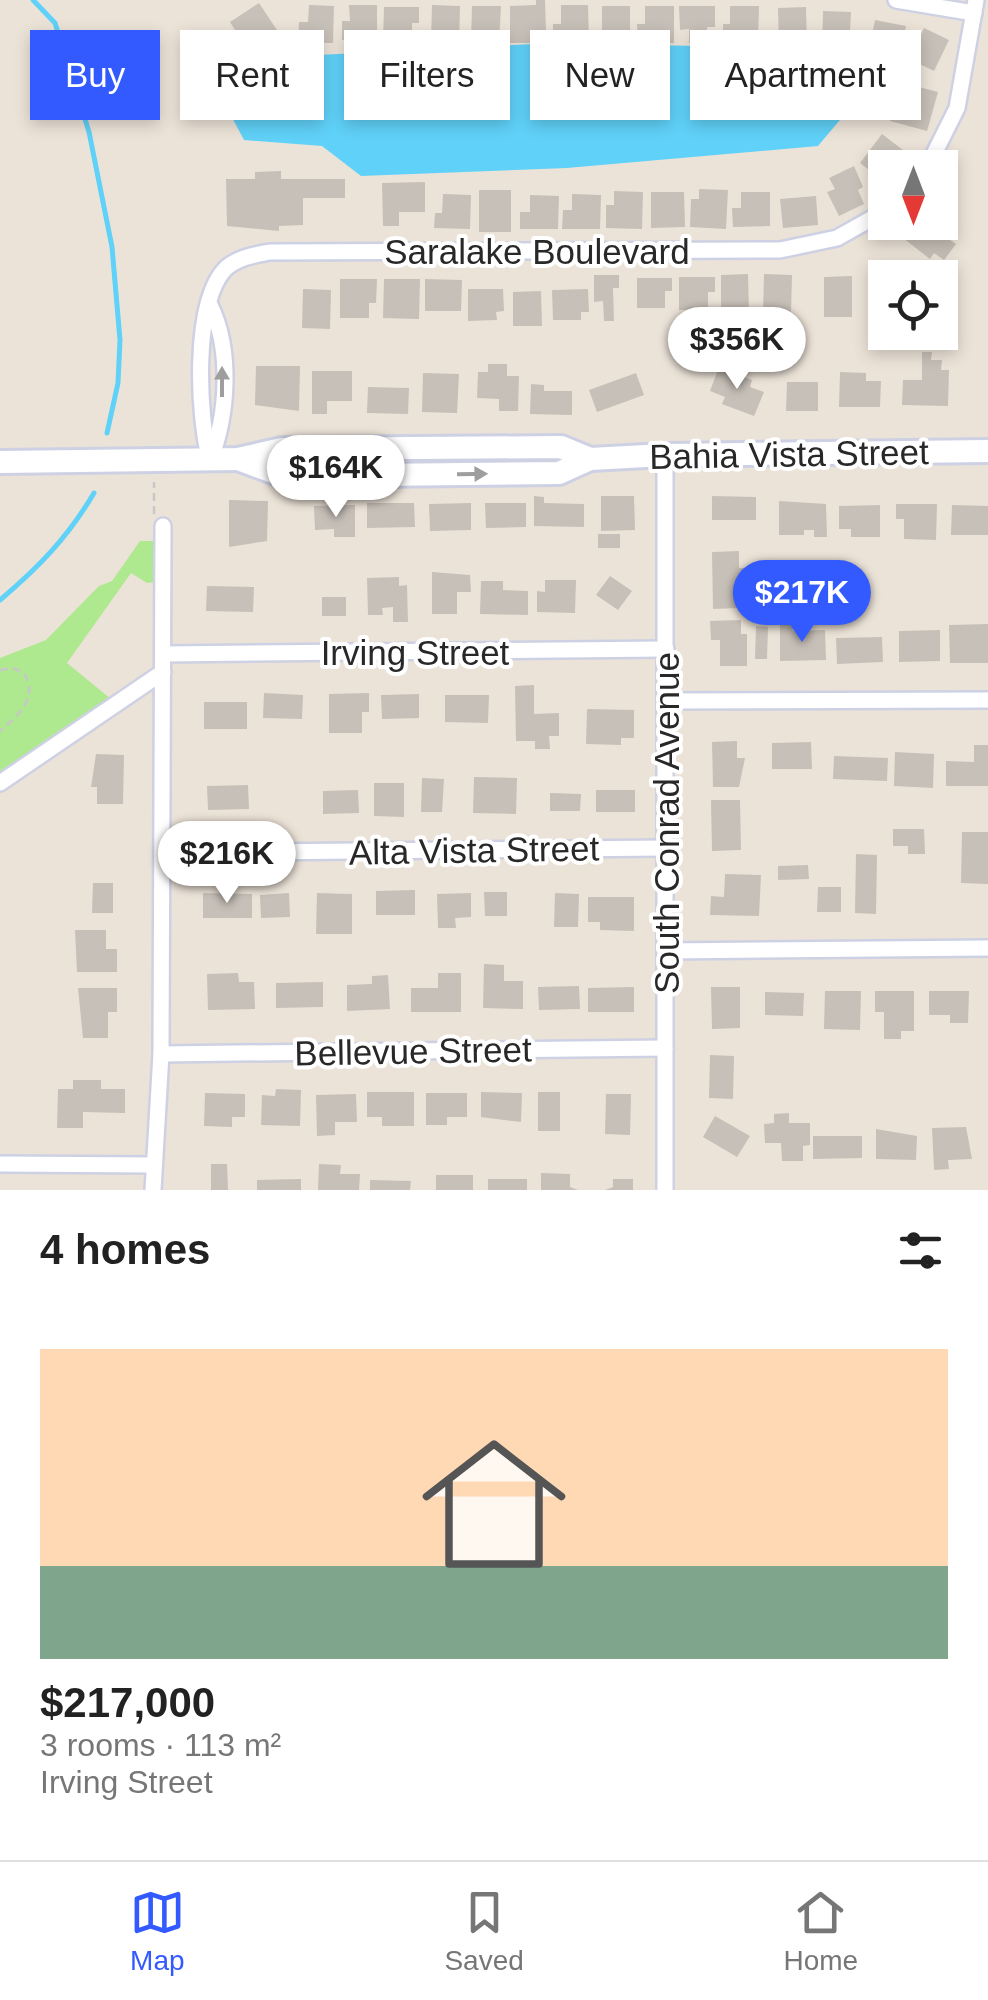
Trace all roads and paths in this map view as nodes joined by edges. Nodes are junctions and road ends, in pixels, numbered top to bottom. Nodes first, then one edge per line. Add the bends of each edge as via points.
1 (896, 0) edge
2 (975, 7) edge
3 (936, 150) edge
4 (868, 221) edge
5 (988, 451) edge
6 (664, 455) junction
7 (150, 460) junction
8 (210, 460) junction
9 (0, 462) edge
10 (163, 532) joint
11 (666, 649) junction
12 (163, 654) junction
13 (0, 670) edge
14 (163, 672) junction
15 (988, 700) edge
16 (665, 701) junction
17 (0, 731) edge
18 (0, 783) edge
19 (666, 848) junction
20 (163, 853) junction
21 (988, 948) edge
22 (666, 951) junction
23 (665, 1048) junction
24 (161, 1054) junction
25 (0, 1164) edge
26 (154, 1164) junction
27 (154, 1190) edge
28 (665, 1190) edge

1 - 2 street
2 - 3 street via 957,108
4 - 8 street, Saralake Boulevard via 837,238 780,250 238,260 220,275 201,335 200,427
5 - 6 street, Bahia Vista Street
6 - 8 street, Bahia Vista Street via 590,459 562,446 282,449
6 - 11 street, South Conrad Avenue
7 - 8 street, Bahia Vista Street
7 - 9 street, Bahia Vista Street
7 - 10 path via 153,535
10 - 12 street
11 - 12 street, Irving Street
11 - 16 street, South Conrad Avenue
12 - 14 street
13 - 17 path via 24,673 30,690 28,702
14 - 18 street
14 - 20 street
15 - 16 street
16 - 19 street, South Conrad Avenue
19 - 20 street, Alta Vista Street
19 - 22 street, South Conrad Avenue
20 - 24 street
21 - 22 street
22 - 23 street, South Conrad Avenue
23 - 24 street, Bellevue Street
23 - 28 street, South Conrad Avenue
24 - 26 street
25 - 26 street
26 - 27 street

